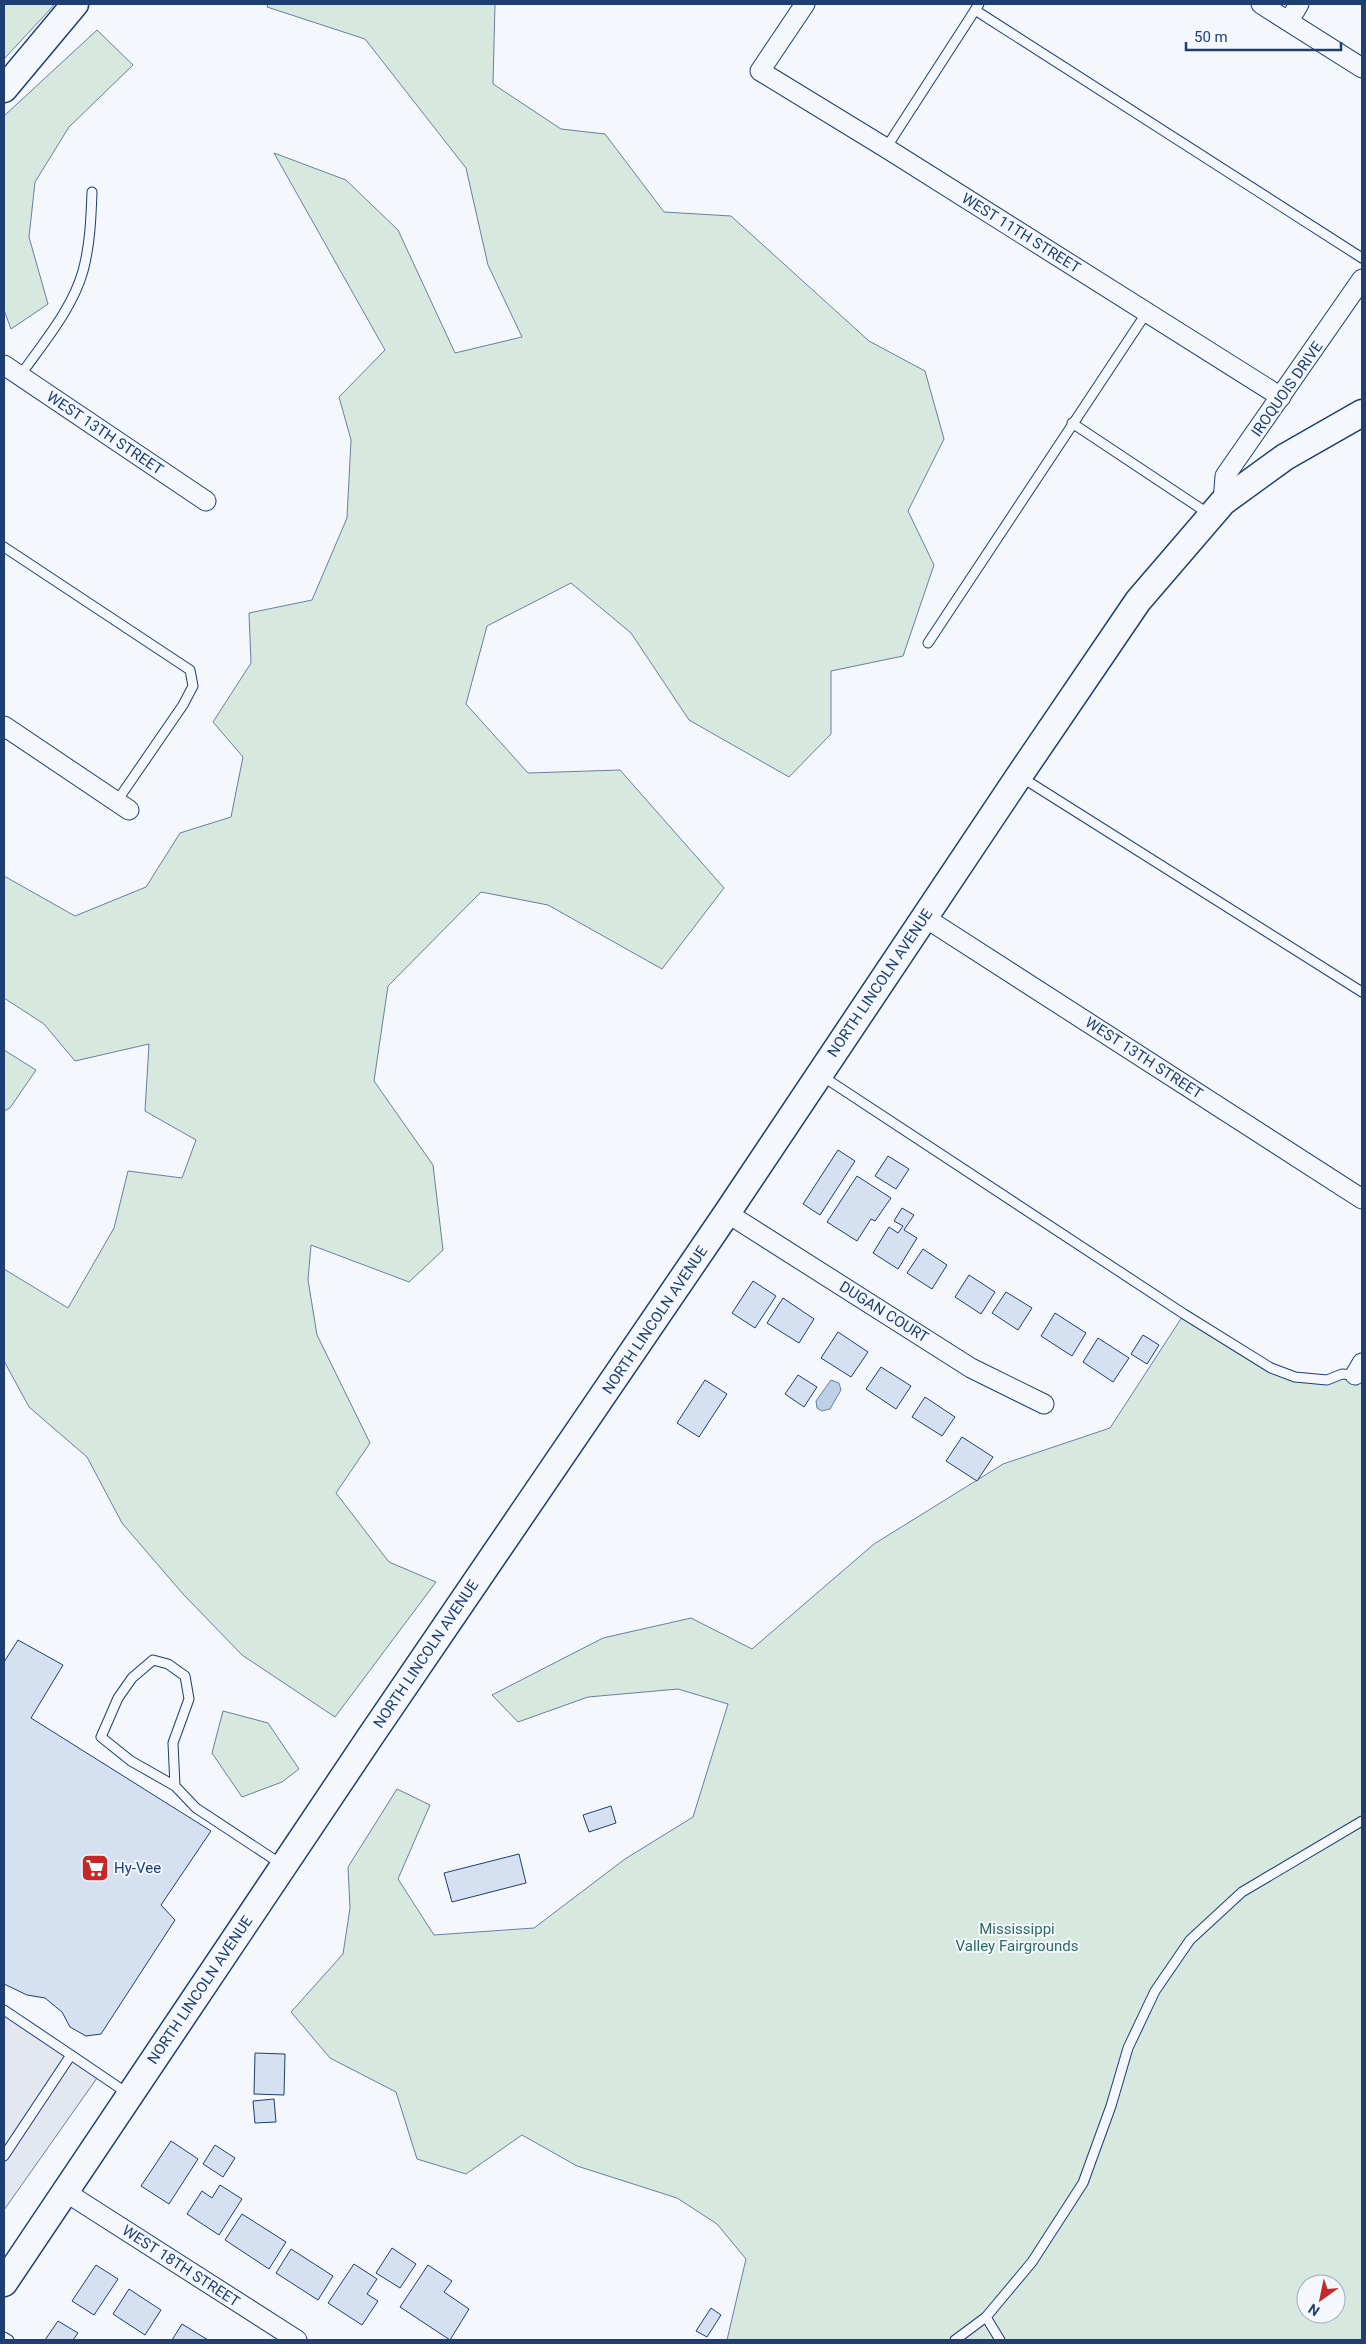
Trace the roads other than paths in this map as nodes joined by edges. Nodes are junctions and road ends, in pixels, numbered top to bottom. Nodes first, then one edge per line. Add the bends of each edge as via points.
1 (75, 4) edge
2 (804, 4) edge
3 (1261, 4) edge
4 (1299, 4) edge
5 (977, 7) edge
6 (1289, 21) junction
7 (1362, 68) edge
8 (4, 89) edge
9 (886, 148) junction
10 (92, 192) dead end
11 (1362, 258) edge
12 (1362, 279) edge
13 (1147, 312) junction
14 (4, 365) edge
15 (20, 376) junction
16 (1281, 398) junction
17 (1362, 413) edge
18 (1072, 423) junction
19 (206, 501) dead end
20 (1217, 509) junction
21 (4, 547) edge
22 (928, 643) dead end
23 (4, 726) edge
24 (1019, 776) junction
25 (123, 806) joint
26 (924, 918) junction
27 (1362, 992) edge
28 (820, 1074) junction
29 (1362, 1199) edge
30 (728, 1213) junction
31 (1358, 1369) edge
32 (1044, 1404) dead end
33 (175, 1786) junction
34 (1362, 1821) edge
35 (283, 1866) junction
36 (4, 2010) edge
37 (71, 2055) junction
38 (129, 2095) junction
39 (4, 2156) edge
40 (64, 2191) junction
41 (10, 2268) edge
42 (986, 2318) junction
43 (4, 2337) edge
44 (9, 2340) edge
45 (297, 2340) edge
46 (955, 2340) edge
47 (1000, 2340) edge

1 - 8 street
2 - 9 street, WEST 11TH STREET via 760,71
3 - 6 street
4 - 6 street
5 - 9 lane
5 - 11 lane
6 - 7 street
9 - 13 street, WEST 11TH STREET
10 - 15 lane via 91,232 83,272 67,308
12 - 16 street, IROQUOIS DRIVE
13 - 16 street, WEST 11TH STREET
13 - 18 lane
14 - 15 street, WEST 13TH STREET
15 - 19 street, WEST 13TH STREET
16 - 20 street, IROQUOIS DRIVE via 1225,476
17 - 20 street, NORTH LINCOLN AVENUE via 1284,457
18 - 20 lane
18 - 22 lane
20 - 24 street, NORTH LINCOLN AVENUE via 1138,601
21 - 25 lane via 190,670 192,686 184,705
23 - 25 street
24 - 26 street, NORTH LINCOLN AVENUE
24 - 27 lane
26 - 28 street, NORTH LINCOLN AVENUE
26 - 29 street, WEST 13TH STREET
28 - 30 street, NORTH LINCOLN AVENUE
28 - 31 lane via 1271,1368 1303,1378 1327,1380
30 - 32 street, DUGAN COURT via 971,1368
30 - 35 street, NORTH LINCOLN AVENUE
33 - 33 lane via 173,1743 189,1699 185,1676 168,1664 153,1660 127,1684 101,1737 130,1761
33 - 35 lane via 196,1808
34 - 42 lane via 1242,1892 1190,1940 1155,1991 1128,2048 1084,2183 1032,2262
35 - 38 street, NORTH LINCOLN AVENUE
36 - 37 lane
37 - 38 lane
37 - 39 lane
38 - 40 street, NORTH LINCOLN AVENUE
40 - 41 street, NORTH LINCOLN AVENUE
40 - 45 street, WEST 18TH STREET
42 - 46 lane
42 - 47 lane
43 - 44 lane

